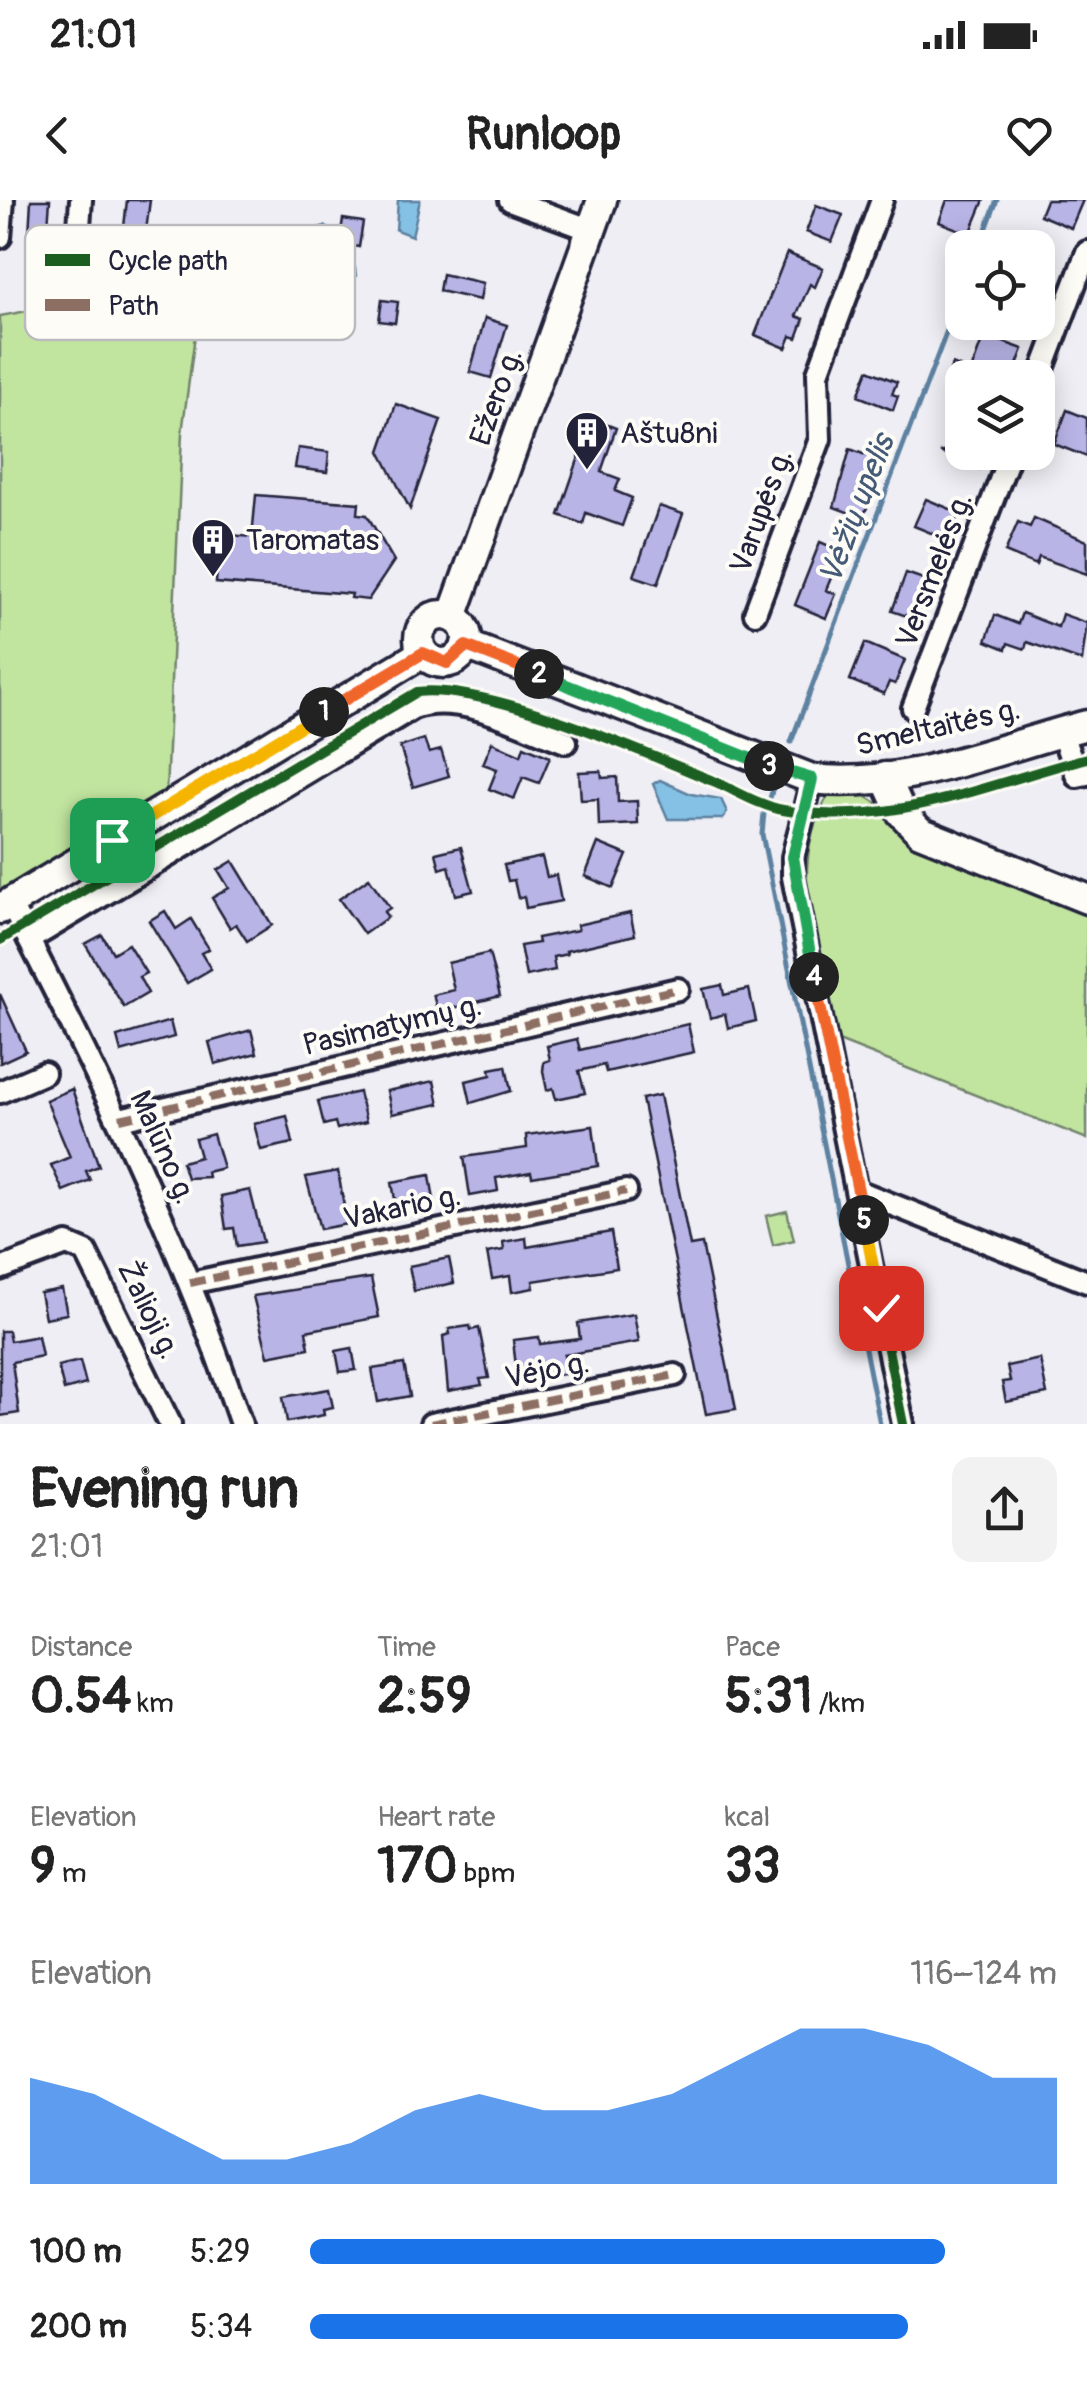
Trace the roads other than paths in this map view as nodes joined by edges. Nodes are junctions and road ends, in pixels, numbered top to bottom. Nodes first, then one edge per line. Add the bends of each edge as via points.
1 (3, 200) edge
2 (81, 200) edge
3 (510, 200) edge
4 (602, 200) edge
5 (882, 200) edge
6 (79, 225) edge
7 (591, 230) junction
8 (0, 237) edge
9 (1087, 252) edge
10 (1046, 360) edge
11 (1004, 470) edge
12 (755, 612) dead end
13 (452, 617) junction
14 (466, 646) junction
15 (423, 653) junction
16 (913, 708) dead end
17 (1074, 728) edge
18 (566, 742) dead end
19 (1087, 774) edge
20 (885, 777) junction
21 (812, 779) junction
22 (1087, 899) edge
23 (5, 906) edge
24 (29, 940) junction
25 (678, 989) dead end
26 (44, 1073) dead end
27 (0, 1092) edge
28 (120, 1119) junction
29 (626, 1191) dead end
30 (858, 1191) junction
31 (0, 1270) edge
32 (1087, 1282) edge
33 (190, 1283) junction
34 (676, 1375) dead end
35 (170, 1424) edge
36 (241, 1424) edge
37 (430, 1424) edge
38 (904, 1424) edge

1 - 8 street
2 - 6 street
3 - 7 street
4 - 7 main road, Ežero g.
5 - 12 street, Varupės g. via 818,373 820,439
7 - 13 main road, Ežero g.
9 - 10 street
11 - 16 street, Versmelės g.
13 - 14 main road via 464,628
13 - 15 main road via 428,621 420,636
14 - 15 main road via 447,663
14 - 21 main road, Smeltaitės g.
15 - 23 main road
17 - 19 street via 1077,776
17 - 20 main road, Smeltaitės g.
18 - 24 street via 464,706 424,704
20 - 21 main road, Smeltaitės g.
20 - 22 main road via 901,812 920,832
21 - 30 street via 794,877
23 - 24 street, Malūno g.
24 - 28 street, Malūno g.
25 - 28 street, Pasimatymų g.
26 - 27 street
28 - 33 street, Malūno g.
29 - 33 street, Vakario g.
30 - 32 street
30 - 38 street
31 - 35 street, Žalioji g. via 67,1244 86,1252
33 - 36 street, Malūno g.
34 - 37 street, Vėjo g.

